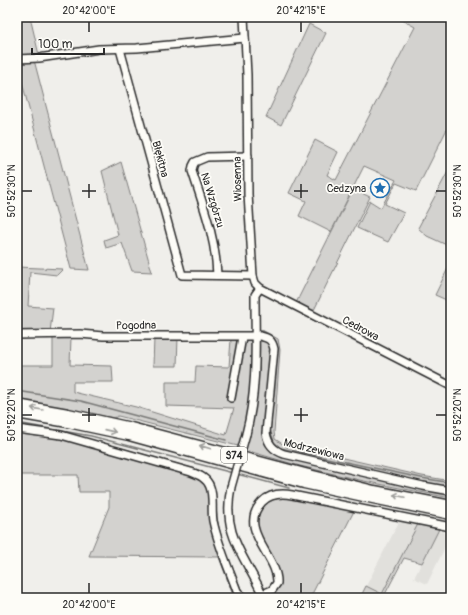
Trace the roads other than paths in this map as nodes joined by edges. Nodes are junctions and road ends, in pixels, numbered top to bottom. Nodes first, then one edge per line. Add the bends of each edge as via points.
1 (244, 17) edge
2 (245, 38) junction
3 (120, 49) junction
4 (17, 59) edge
5 (248, 156) junction
6 (217, 275) junction
7 (253, 276) junction
8 (260, 288) junction
9 (17, 335) edge
10 (242, 337) junction
11 (255, 337) junction
12 (451, 386) edge
13 (230, 398) dead end
14 (17, 405) edge
15 (17, 413) edge
16 (17, 429) edge
17 (451, 491) edge
18 (451, 506) edge
19 (451, 514) edge
20 (451, 527) edge
21 (263, 596) edge
22 (243, 598) edge
23 (253, 598) edge

1 - 2 street, Wiosenna
2 - 3 street
2 - 5 street, Wiosenna via 248,75
3 - 4 street via 99,49
3 - 6 street, Błękitna via 182,275
5 - 6 street, Na Wzgórzu via 207,157 195,162 193,166 192,171 217,257
5 - 7 street, Wiosenna
6 - 7 street
7 - 8 street, Wiosenna
8 - 11 street via 254,295
8 - 12 street, Cedrowa
9 - 10 street, Pogodna
10 - 11 street, Pogodna
10 - 13 street
11 - 17 street, Modrzewiowa via 267,338 274,349 266,432 274,449 284,454
11 - 21 street, bridge via 255,386 252,409 231,487 228,508 231,533
18 -> 14 highway, S74 via 320,478 131,428
15 -> 19 highway, S74 via 98,428 318,486
16 - 22 street via 61,435 202,477 211,489 216,531 237,592
20 - 21 street via 292,495 274,495 261,504 254,519 256,532 277,580 274,588
21 - 23 street

